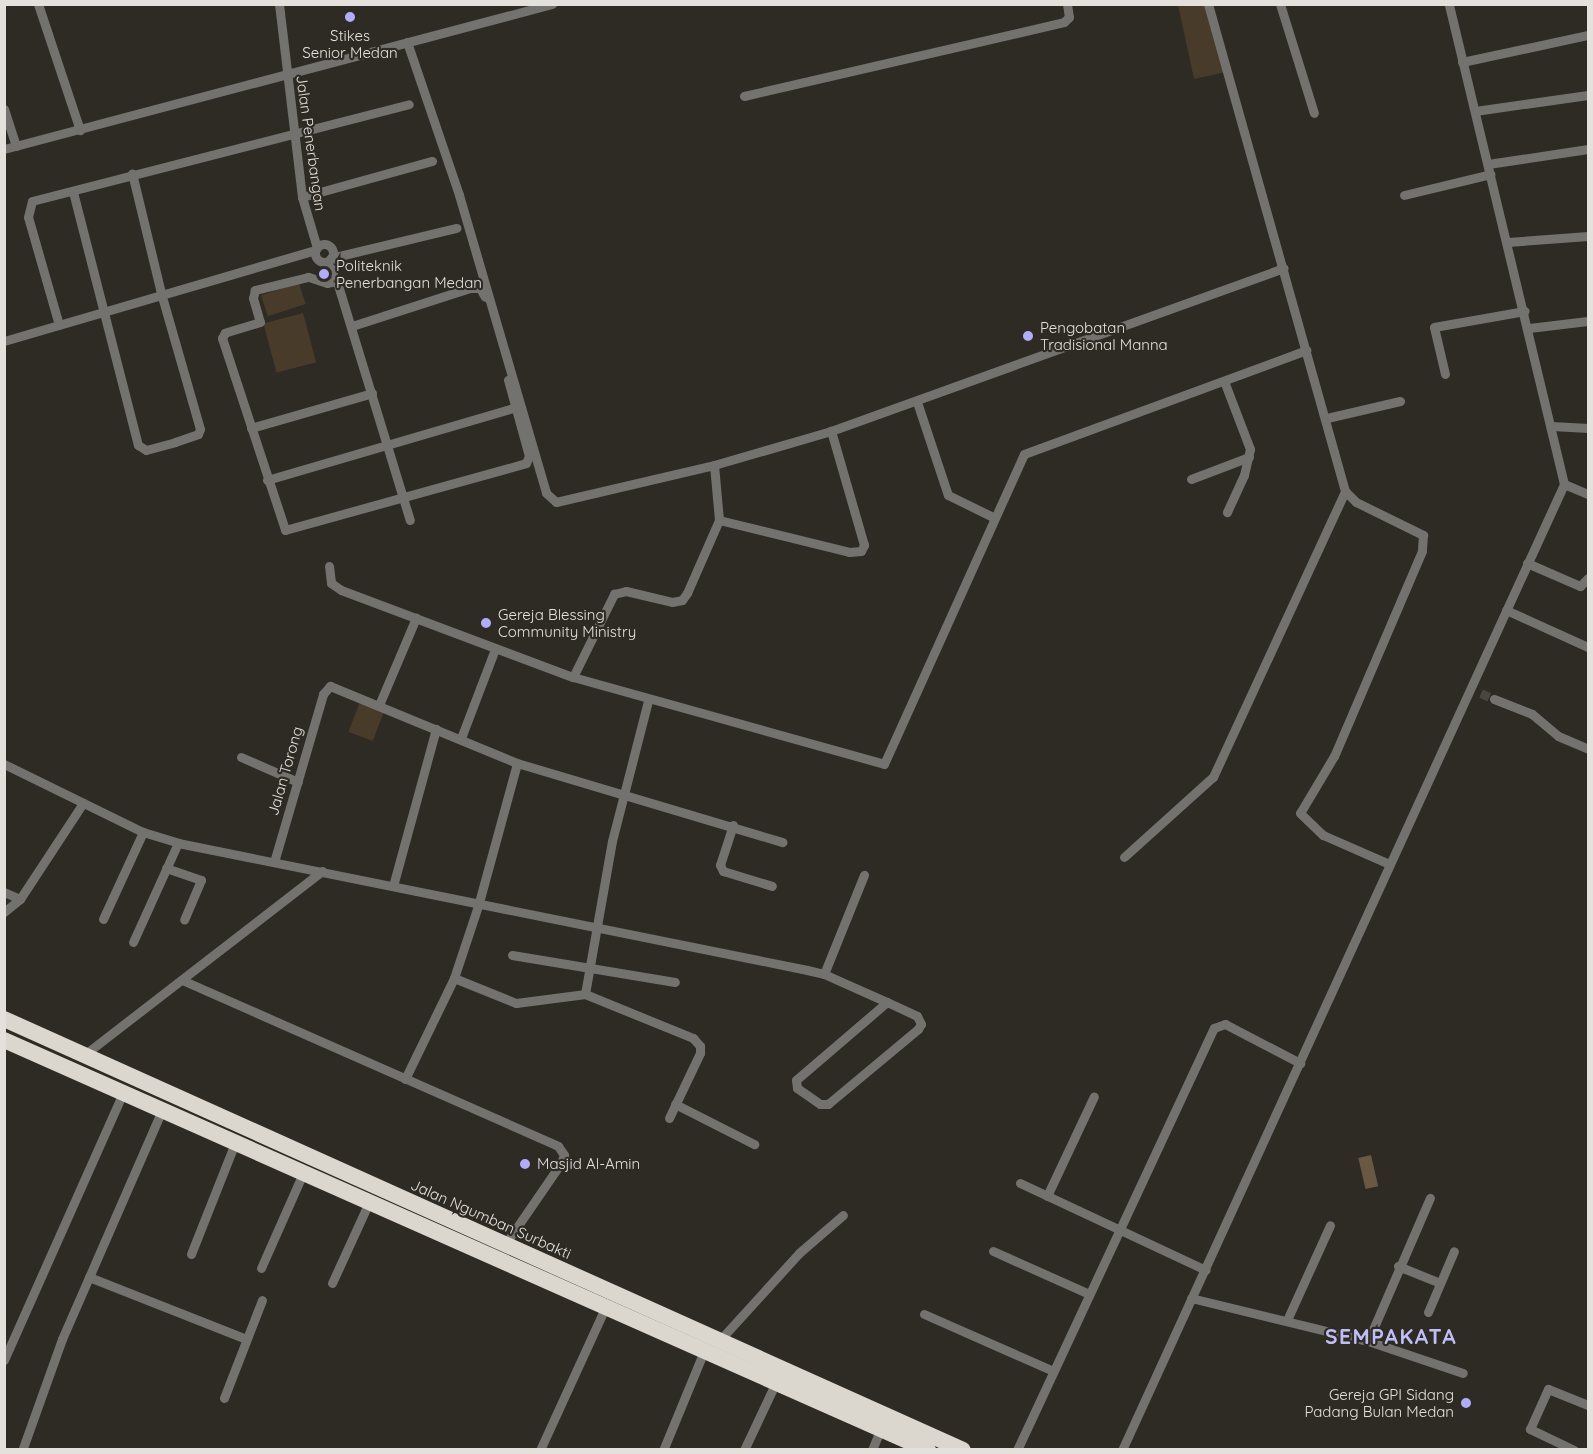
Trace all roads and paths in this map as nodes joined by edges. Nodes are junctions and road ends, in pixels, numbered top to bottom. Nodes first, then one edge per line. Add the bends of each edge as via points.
1 (38, 4) edge
2 (279, 4) edge
3 (552, 4) edge
4 (1067, 4) edge
5 (1208, 4) edge
6 (1280, 4) edge
7 (1449, 4) edge
8 (1588, 35) edge
9 (407, 42) junction
10 (1462, 62) junction
11 (285, 78) junction
12 (1588, 95) edge
13 (744, 96) dead end
14 (409, 104) dead end
15 (4, 109) edge
16 (1475, 111) junction
17 (1314, 113) dead end
18 (80, 130) junction
19 (294, 134) junction
20 (16, 146) junction
21 (4, 149) edge
22 (1588, 149) edge
23 (432, 161) dead end
24 (1490, 169) junction
25 (132, 173) junction
26 (73, 192) junction
27 (1404, 195) dead end
28 (302, 197) junction
29 (456, 228) dead end
30 (1588, 236) edge
31 (1508, 242) junction
32 (316, 249) junction
33 (330, 259) junction
34 (1284, 268) junction
35 (338, 281) junction
36 (160, 293) junction
37 (103, 310) junction
38 (1525, 311) junction
39 (1588, 321) edge
40 (59, 325) junction
41 (352, 326) junction
42 (1529, 328) junction
43 (4, 341) edge
44 (1306, 350) junction
45 (1445, 374) dead end
46 (1224, 381) junction
47 (372, 393) junction
48 (1400, 401) dead end
49 (917, 402) junction
50 (516, 407) junction
51 (1327, 418) junction
52 (1552, 426) junction
53 (251, 428) junction
54 (1588, 428) edge
55 (831, 431) junction
56 (387, 444) junction
57 (1250, 457) junction
58 (714, 465) junction
59 (1191, 479) dead end
60 (267, 480) junction
61 (1564, 484) junction
62 (1345, 491) junction
63 (1588, 494) edge
64 (403, 498) junction
65 (1227, 512) dead end
66 (995, 518) junction
67 (410, 520) dead end
68 (719, 520) junction
69 (1527, 563) junction
70 (329, 566) dead end
71 (1588, 578) edge
72 (1506, 610) junction
73 (416, 618) junction
74 (1588, 646) edge
75 (495, 649) junction
76 (573, 677) junction
77 (1471, 688) junction
78 (1481, 693) tunnel mouth
79 (1494, 699) tunnel mouth
80 (648, 701) junction
81 (379, 705) junction
82 (436, 729) junction
83 (461, 738) junction
84 (1588, 749) edge
85 (240, 757) dead end
86 (517, 763) junction
87 (4, 764) edge
88 (298, 782) junction
89 (622, 794) junction
90 (83, 803) junction
91 (733, 825) junction
92 (143, 832) junction
93 (782, 842) dead end
94 (178, 843) junction
95 (1124, 857) dead end
96 (274, 862) junction
97 (1389, 864) junction
98 (166, 868) junction
99 (322, 871) junction
100 (864, 875) dead end
101 (393, 886) junction
102 (772, 886) dead end
103 (4, 892) edge
104 (20, 899) junction
105 (478, 906) junction
106 (4, 912) edge
107 (103, 919) dead end
108 (184, 920) dead end
109 (594, 928) junction
110 (133, 942) dead end
111 (512, 955) dead end
112 (588, 967) junction
113 (824, 974) junction
114 (454, 978) junction
115 (182, 980) junction
116 (675, 982) dead end
117 (585, 994) junction
118 (887, 1002) junction
119 (6, 1024) edge
120 (4, 1040) edge
121 (84, 1055) junction
122 (1300, 1063) junction
123 (405, 1079) junction
124 (123, 1093) junction
125 (1094, 1096) dead end
126 (675, 1104) junction
127 (162, 1110) junction
128 (669, 1118) dead end
129 (236, 1143) junction
130 (754, 1144) dead end
131 (303, 1173) junction
132 (1020, 1183) dead end
133 (1047, 1196) junction
134 (1430, 1198) dead end
135 (369, 1202) junction
136 (843, 1215) dead end
137 (1330, 1225) dead end
138 (1119, 1229) junction
139 (993, 1251) dead end
140 (1454, 1251) dead end
141 (500, 1253) junction
142 (191, 1254) dead end
143 (1398, 1266) junction
144 (261, 1268) dead end
145 (1206, 1270) junction
146 (89, 1277) junction
147 (332, 1283) dead end
148 (1440, 1283) junction
149 (1089, 1294) junction
150 (1191, 1298) junction
151 (262, 1300) dead end
152 (605, 1308) junction
153 (1428, 1312) dead end
154 (924, 1314) dead end
155 (1287, 1320) junction
156 (246, 1339) junction
157 (719, 1341) junction
158 (1368, 1341) junction
159 (704, 1351) junction
160 (4, 1360) edge
161 (1053, 1371) junction
162 (1463, 1373) dead end
163 (776, 1382) junction
164 (224, 1398) dead end
165 (1588, 1405) edge
166 (881, 1428) junction
167 (23, 1448) dead end
168 (664, 1448) dead end
169 (540, 1449) edge
170 (744, 1449) edge
171 (872, 1449) edge
172 (928, 1449) edge
173 (963, 1449) edge
174 (1017, 1449) edge
175 (1122, 1449) edge
176 (1574, 1449) edge

1 - 18 street
2 - 11 street, Jalan Penerbangan
3 - 9 street
4 - 13 street via 1070,15 1064,22
5 - 34 street
6 - 17 street
7 - 10 street
8 - 10 street
9 - 11 street
9 - 58 street via 463,206 549,499 566,502
10 - 16 street
11 - 18 street
11 - 19 street, Jalan Penerbangan
12 - 16 street
14 - 19 street
15 - 20 street
16 - 24 street
18 - 20 street
19 - 25 street
19 - 28 street, Jalan Penerbangan
20 - 21 street
22 - 24 street
23 - 28 street
24 - 27 street
24 - 31 street
25 - 26 street
25 - 36 street
26 - 37 street
26 - 40 street via 32,201 27,209
28 - 32 street, Jalan Penerbangan
29 - 33 street
30 - 31 street
31 - 38 street
32 - 33 street via 328,246
32 - 36 street
33 - 35 street
34 - 44 street
34 - 49 street
35 - 41 street
35 - 53 street via 327,283 308,277 255,290 253,298 260,322 223,335
36 - 37 street
36 - 37 street via 200,429 198,434 175,442 146,450 138,445
37 - 40 street
38 - 42 street
38 - 45 street via 1434,327
39 - 42 street
40 - 43 street
41 - 47 street
41 - 50 street via 480,288
42 - 52 street
44 - 46 street
44 - 51 street
46 - 57 street
46 - 66 street via 1030,450 1018,465
47 - 53 street
47 - 56 street
48 - 51 street
49 - 55 street
49 - 66 street via 948,495
50 - 56 street
50 - 64 street via 529,456 526,464
51 - 62 street
52 - 54 street
52 - 61 street
53 - 60 street
55 - 58 street
55 - 68 street via 864,545 861,551
56 - 60 street
56 - 64 street
57 - 59 street
57 - 65 street
58 - 68 street
60 - 64 street via 285,530
61 - 63 street
61 - 69 street
62 - 95 street via 1213,777
62 - 97 street via 1356,502 1418,530 1424,542 1334,756 1300,813 1312,829
64 - 67 street
66 - 80 street via 884,764
68 - 76 street via 682,600 672,602 626,591 614,594
69 - 71 street via 1580,586
69 - 72 street
70 - 73 street via 330,580 336,588
72 - 74 street
72 - 77 street
73 - 75 street
73 - 81 street
75 - 76 street
75 - 83 street
76 - 80 street
77 - 78 street
77 - 97 street
79 - 84 street via 1532,714 1558,736
80 - 89 street
81 - 82 street
81 - 88 street, Jalan Torong via 331,686 326,688
82 - 83 street
82 - 101 street
83 - 86 street
85 - 88 street
86 - 89 street
86 - 105 street
87 - 90 street
88 - 96 street, Jalan Torong
89 - 91 street
89 - 109 street
90 - 92 street
90 - 104 street
91 - 93 street
91 - 102 street via 720,865 723,871
92 - 94 street
92 - 107 street
94 - 96 street
94 - 98 street
96 - 99 street
97 - 122 street
98 - 108 street via 201,880
98 - 110 street
99 - 101 street
99 - 115 street
100 - 113 street
101 - 105 street
103 - 104 street
104 - 106 street
105 - 109 street
105 - 114 street
109 - 112 street
109 - 113 street
111 - 112 street
112 - 116 street
112 - 117 street
113 - 118 street
114 - 117 street via 516,1003
114 - 123 street
115 - 121 street
115 - 123 street
117 - 126 street via 698,1042 700,1053
118 - 118 street via 796,1080 797,1088 820,1104 828,1104 918,1029 921,1024 917,1016
119 - 121 highway, Jalan Ngumban Surbakti
120 - 124 highway, Jalan Ngumban Surbakti
121 - 141 highway, Jalan Ngumban Surbakti
122 - 138 street via 1225,1024 1214,1028
122 - 145 street
123 - 141 street via 562,1151 561,1162
124 - 127 highway, Jalan Ngumban Surbakti
124 - 160 street
125 - 133 street
126 - 128 street
126 - 130 street
127 - 129 highway, Jalan Ngumban Surbakti
127 - 146 street
129 - 131 highway, Jalan Ngumban Surbakti
129 - 142 street
131 - 135 highway, Jalan Ngumban Surbakti
131 - 144 street
132 - 133 street
133 - 138 street
134 - 143 street
135 - 141 highway, Jalan Ngumban Surbakti
135 - 147 street
136 - 157 street via 799,1253
137 - 155 street
138 - 145 street
138 - 149 street
139 - 149 street
140 - 148 street
141 - 152 highway, Jalan Ngumban Surbakti
141 - 157 highway, Jalan Ngumban Surbakti
143 - 148 street
143 - 158 street
145 - 150 street
146 - 156 street
146 - 167 street
148 - 153 street
149 - 161 street
150 - 155 street
150 - 175 street
151 - 156 street
152 - 159 highway, Jalan Ngumban Surbakti
152 - 169 street
154 - 161 street
155 - 158 street
156 - 164 street
157 - 173 highway, Jalan Ngumban Surbakti
158 - 162 street
159 - 163 highway, Jalan Ngumban Surbakti
159 - 168 street
161 - 174 street
163 - 166 highway, Jalan Ngumban Surbakti
163 - 170 street
165 - 176 street via 1548,1389 1530,1429
166 - 171 street
166 - 172 highway, Jalan Ngumban Surbakti

